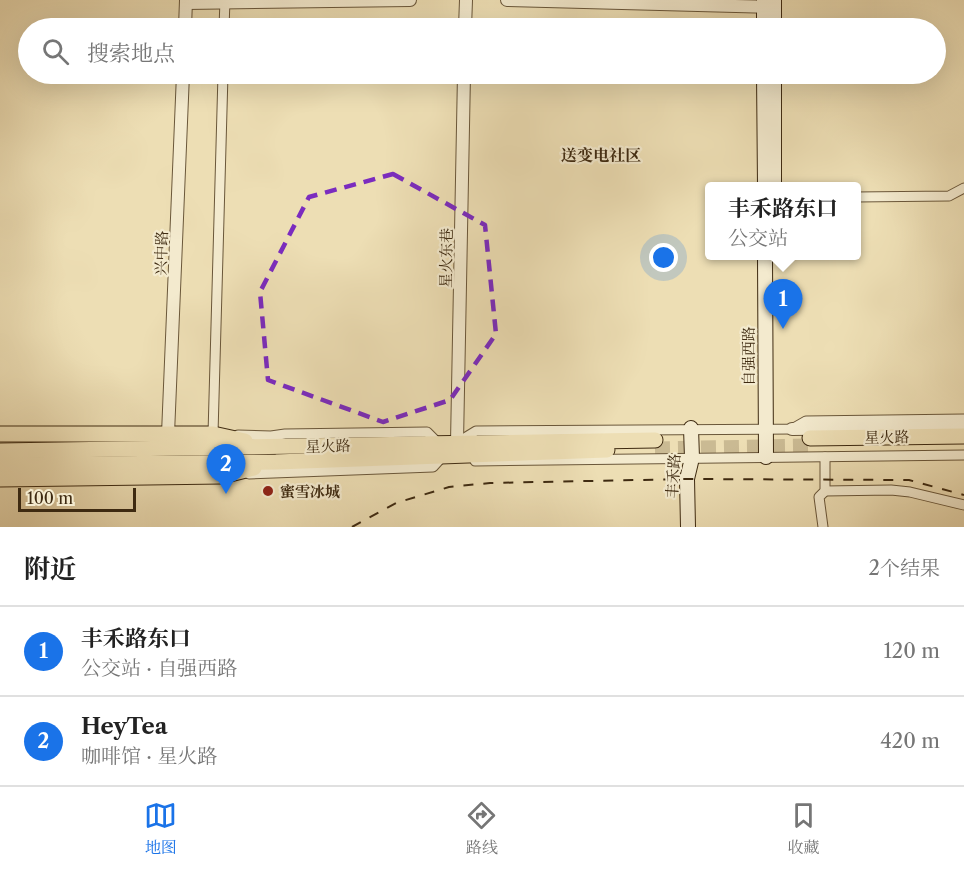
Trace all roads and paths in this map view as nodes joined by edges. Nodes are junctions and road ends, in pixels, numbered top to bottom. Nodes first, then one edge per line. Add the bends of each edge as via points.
1 (410, 0) edge
2 (466, 0) edge
3 (507, 0) edge
4 (186, 2) edge
5 (225, 2) edge
6 (769, 3) edge
7 (185, 18) edge
8 (224, 18) edge
9 (465, 18) edge
10 (766, 18) edge
11 (772, 18) edge
12 (183, 84) edge
13 (223, 84) edge
14 (464, 84) edge
15 (764, 84) edge
16 (774, 84) edge
17 (765, 182) edge
18 (774, 182) edge
19 (964, 188) edge
20 (861, 197) edge
21 (765, 260) edge
22 (774, 260) edge
23 (964, 418) edge
24 (964, 426) edge
25 (691, 428) junction
26 (770, 429) junction
27 (792, 429) junction
28 (0, 434) edge
29 (168, 434) junction
30 (213, 434) junction
31 (964, 436) edge
32 (655, 444) tunnel mouth
33 (964, 445) edge
34 (449, 449) junction
35 (276, 455) junction
36 (964, 456) edge
37 (770, 457) junction
38 (825, 457) junction
39 (692, 458) junction
40 (0, 465) edge
41 (222, 476) junction
42 (825, 491) junction
43 (964, 505) edge
44 (688, 527) edge
45 (823, 527) edge

1 - 5 street
2 - 9 street
3 - 6 street
4 - 5 street
4 - 7 street
5 - 8 street
6 - 10 main road
6 - 11 main road
12 - 29 street, 兴中路
13 - 30 street
14 - 34 street, 星火东巷
15 - 17 main road
16 - 18 main road
19 - 20 street via 949,196
21 - 26 main road, 自强西路
22 - 26 main road, 自强西路
23 - 27 street via 806,421
24 - 27 street
25 - 26 street
25 - 34 street via 476,431
25 - 39 main road, 丰禾路
26 - 27 street
26 - 37 main road, 自强西路
28 - 29 main road
29 - 30 main road
30 - 34 street via 427,432
30 - 35 main road
31 - 33 main road, 星火路 via 810,442
32 - 34 main road, 星火路
34 - 35 main road, 星火路
34 - 39 street via 476,462
34 - 41 street via 433,467
35 - 40 main road, 星火路
35 - 41 main road
36 - 38 street
37 - 38 street
37 - 39 street
38 - 42 street
39 - 44 main road, 丰禾路 via 687,479
40 - 41 main road
42 - 43 street via 901,491
42 - 45 street via 819,497

